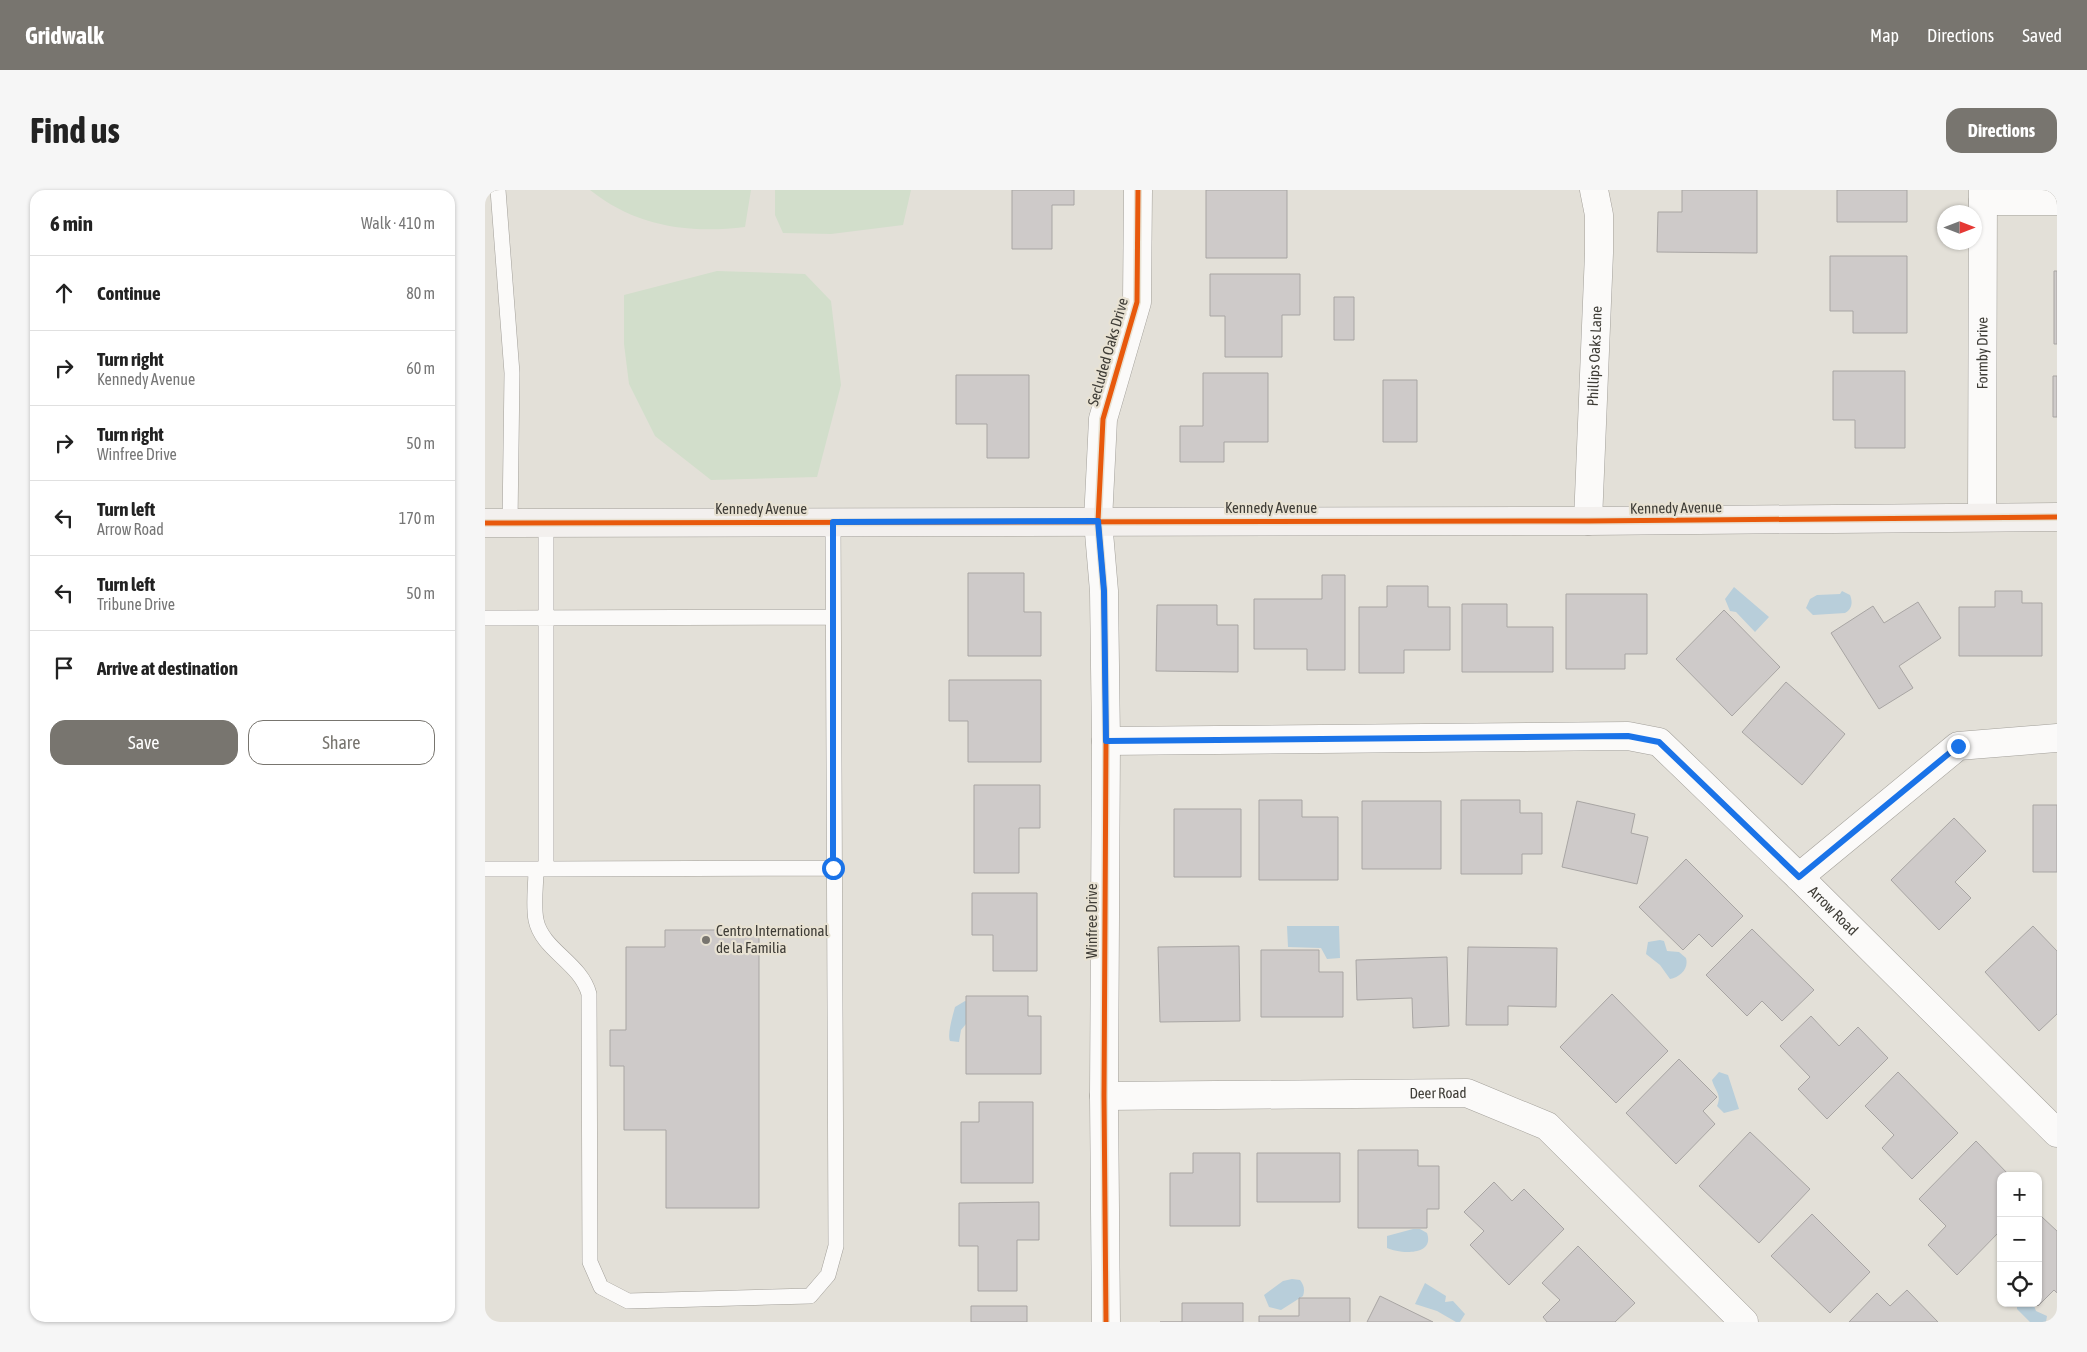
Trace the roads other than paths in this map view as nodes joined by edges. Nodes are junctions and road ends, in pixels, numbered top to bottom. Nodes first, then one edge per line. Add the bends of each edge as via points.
1 (498, 190) edge
2 (1138, 190) edge
3 (1594, 190) edge
4 (1983, 195) edge
5 (2057, 201) edge
6 (1982, 517) junction
7 (2057, 517) edge
8 (1098, 521) junction
9 (833, 522) junction
10 (1588, 522) junction
11 (498, 523) edge
12 (546, 523) junction
13 (833, 617) junction
14 (485, 618) edge
15 (546, 618) junction
16 (2057, 738) edge
17 (1106, 741) junction
18 (833, 868) junction
19 (541, 869) junction
20 (485, 870) edge
21 (1799, 877) junction
22 (1104, 1096) junction
23 (2057, 1133) edge
24 (1106, 1322) edge
25 (1744, 1322) edge

1 - 11 lane via 512,373
2 - 8 street, Secluded Oaks Drive via 1137,302 1103,419
3 - 10 street, Phillips Oaks Lane via 1599,214 1599,253
4 - 5 street
4 - 6 street, Formby Drive
6 - 7 street, Kennedy Avenue
6 - 10 street, Kennedy Avenue
8 - 9 street, Kennedy Avenue
8 - 10 street, Kennedy Avenue
8 - 17 street, Winfree Drive via 1104,591
9 - 12 street, Kennedy Avenue
9 - 13 lane
11 - 12 street, Kennedy Avenue
12 - 15 lane
13 - 15 lane
13 - 18 lane
14 - 15 lane
15 - 19 lane
16 - 21 street via 1958,746
17 - 21 street, Arrow Road via 1628,736 1659,742
17 - 22 street, Winfree Drive
18 - 19 lane
18 - 19 lane via 836,1246 828,1275 810,1296 629,1300 601,1287 590,1262 589,994 585,981 543,936 536,920
19 - 20 lane
21 - 23 street, Arrow Road
22 - 24 street, Winfree Drive
22 - 25 street, Deer Road via 1467,1093 1547,1126

